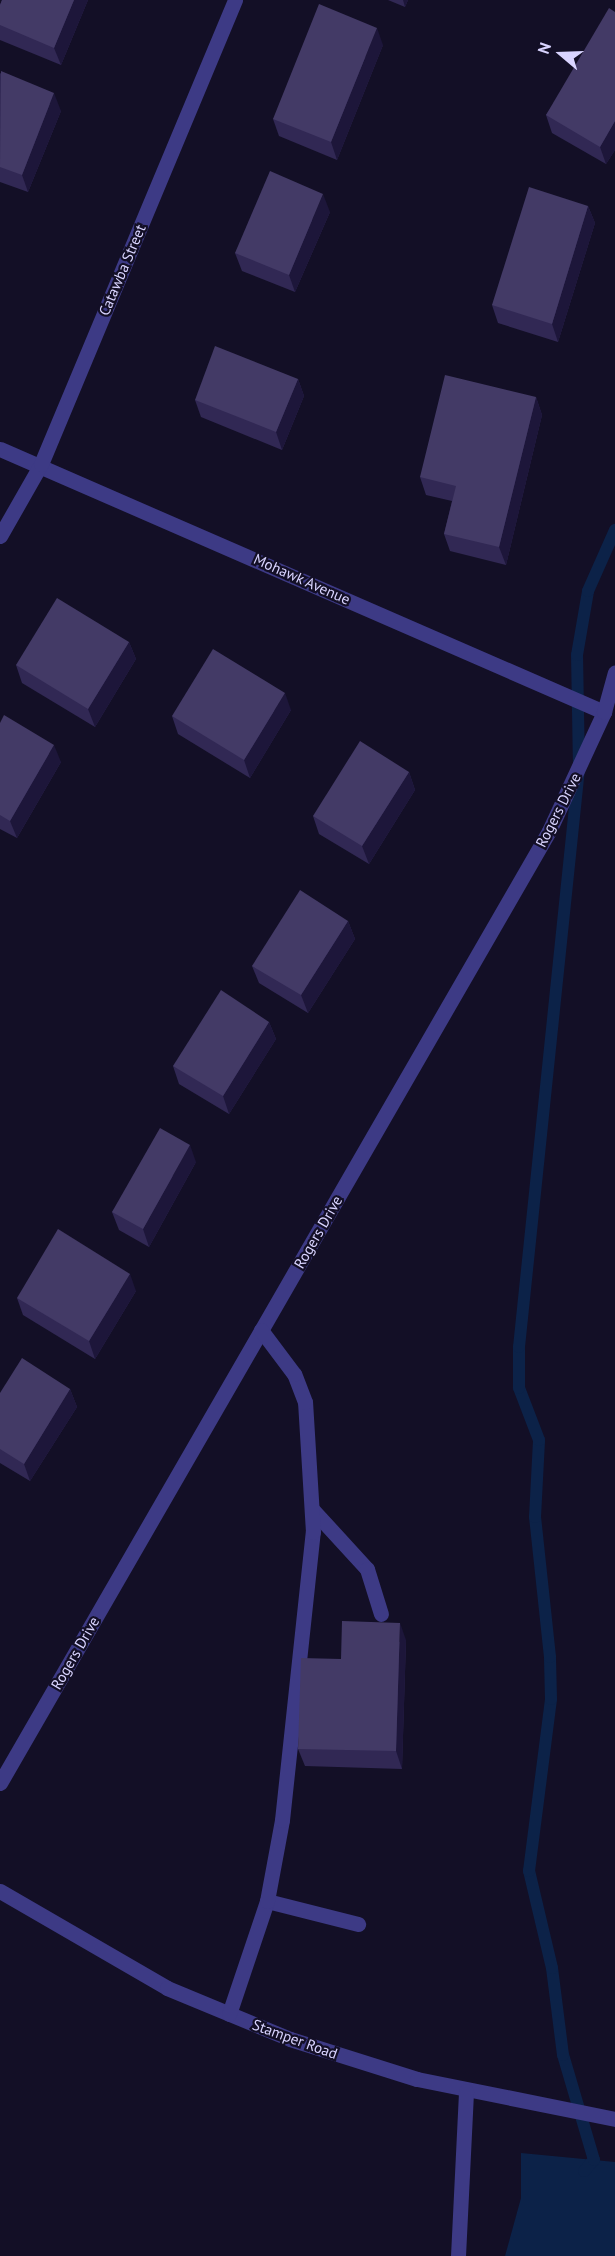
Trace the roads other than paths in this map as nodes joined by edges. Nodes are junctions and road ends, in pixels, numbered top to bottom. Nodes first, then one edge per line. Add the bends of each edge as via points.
1 (235, 0) edge
2 (0, 449) edge
3 (41, 464) junction
4 (0, 536) edge
5 (615, 672) edge
6 (604, 712) junction
7 (261, 1330) junction
8 (312, 1509) junction
9 (381, 1614) dead end
10 (0, 1783) edge
11 (0, 1892) edge
12 (267, 1901) junction
13 (358, 1924) dead end
14 (229, 2014) junction
15 (466, 2091) junction
16 (615, 2119) edge
17 (458, 2256) edge

1 - 3 street, Catawba Street
2 - 3 street, Mohawk Avenue
3 - 4 street, Catawba Street
3 - 6 street, Mohawk Avenue
5 - 6 street, Rogers Drive
6 - 7 street, Rogers Drive via 549,831
7 - 8 street via 294,1374 305,1402
7 - 10 street, Rogers Drive
8 - 9 street via 367,1569
8 - 12 street via 282,1820
11 - 14 street, Stamper Road via 94,1950
12 - 13 street
12 - 14 street
14 - 15 street, Stamper Road via 290,2039
15 - 16 street, Stamper Road
15 - 17 street

